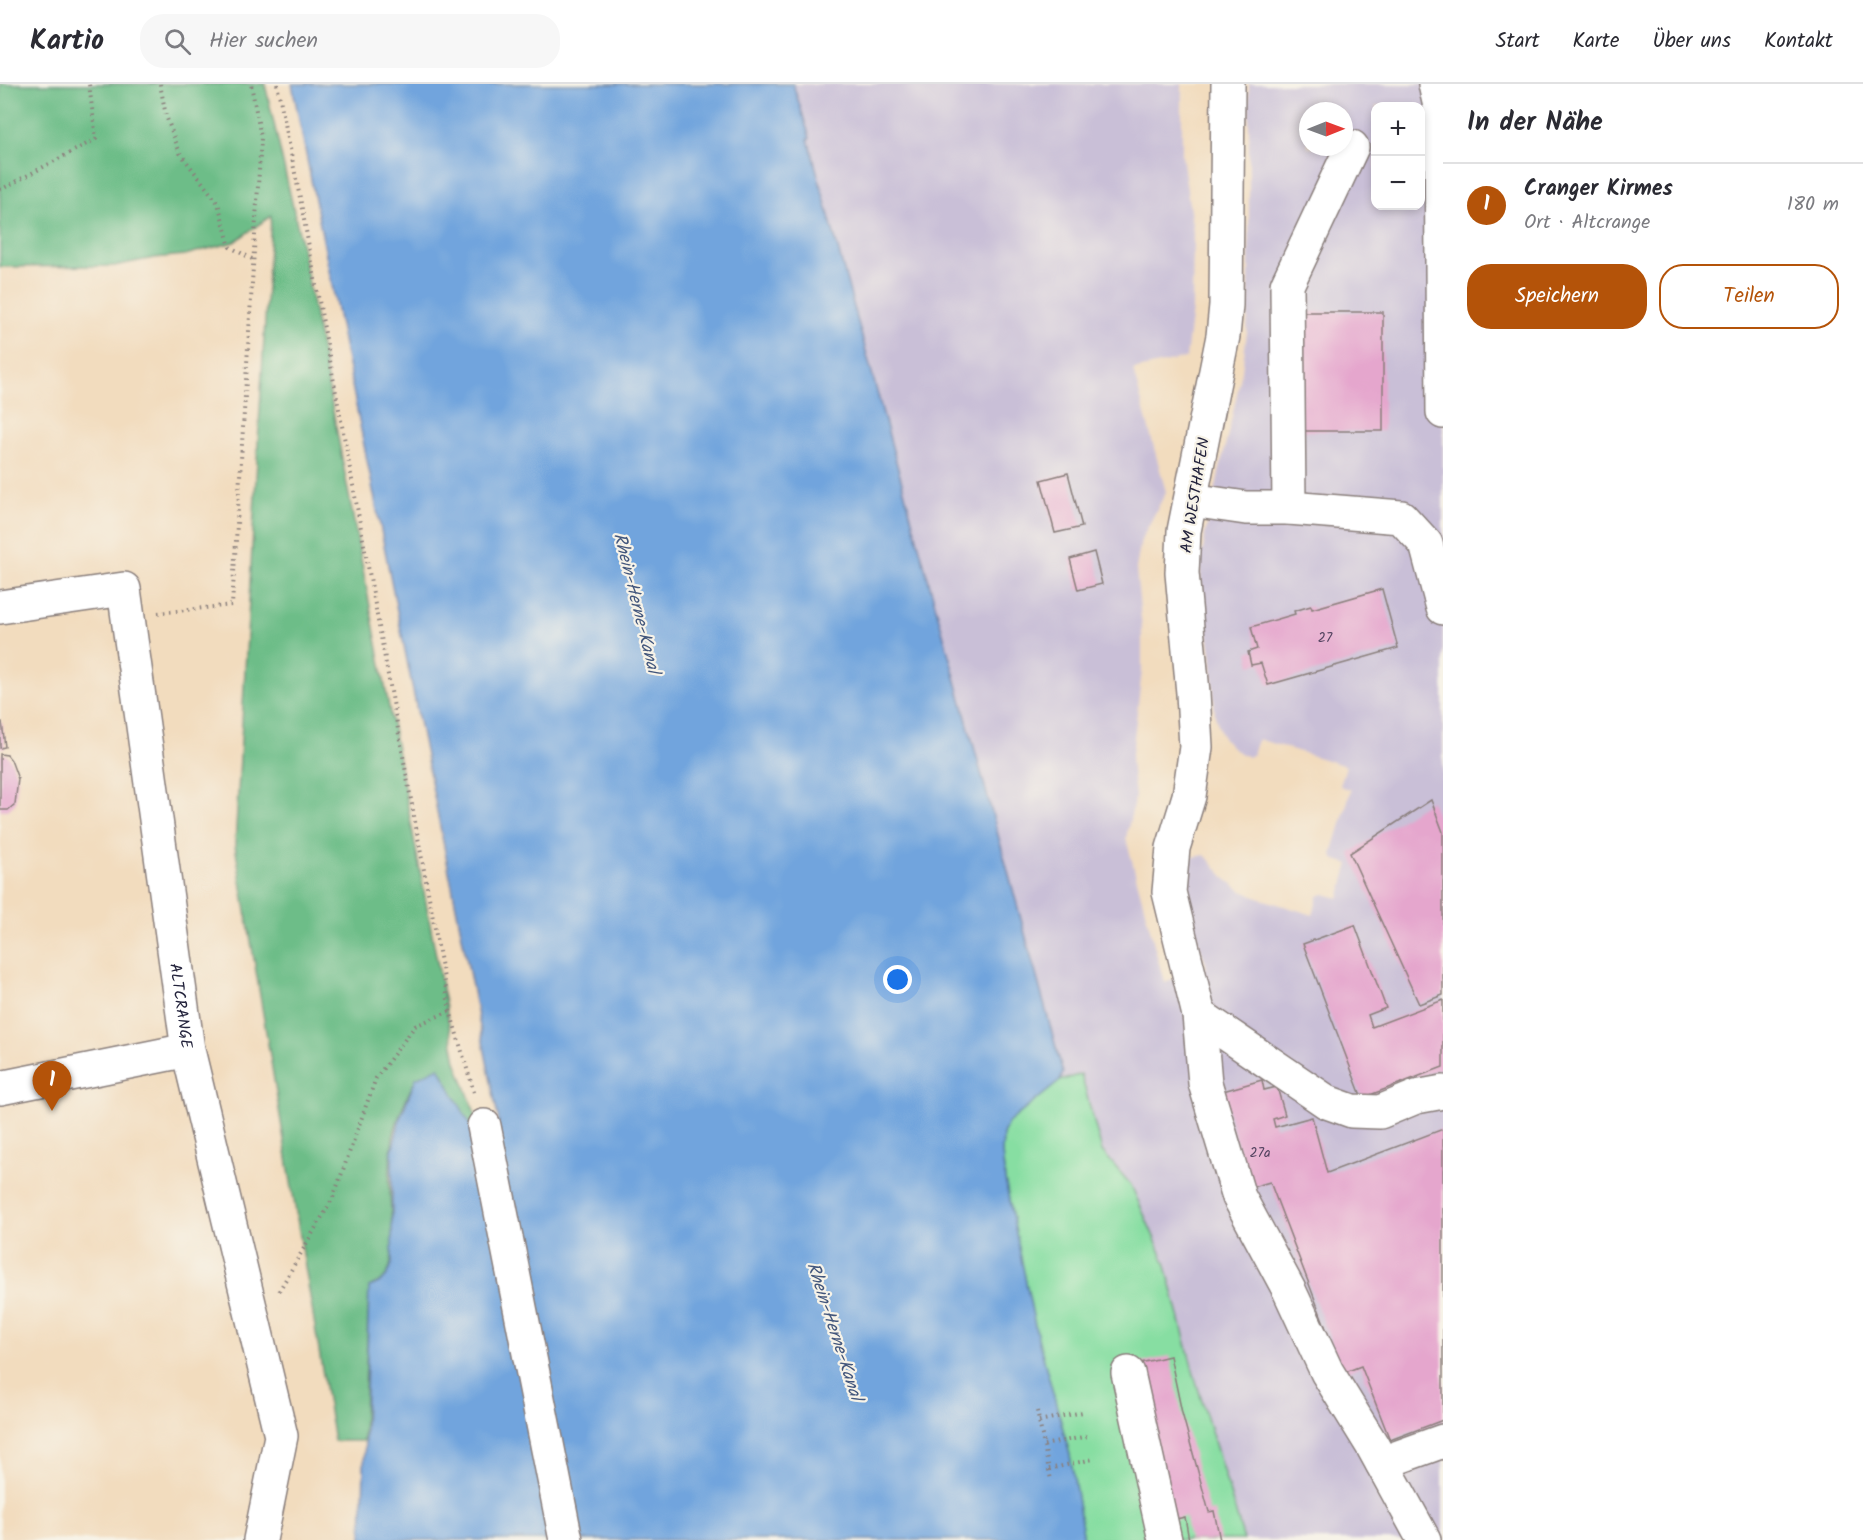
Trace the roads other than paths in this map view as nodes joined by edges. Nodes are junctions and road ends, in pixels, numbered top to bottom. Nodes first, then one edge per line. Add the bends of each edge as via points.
1 (1228, 84) edge
2 (1435, 84) edge
3 (1348, 156) edge
4 (1443, 412) edge
5 (1191, 500) junction
6 (1289, 508) junction
7 (0, 607) edge
8 (1443, 608) edge
9 (1199, 1015) junction
10 (188, 1050) junction
11 (0, 1089) edge
12 (1443, 1092) edge
13 (483, 1126) road end
14 (1128, 1373) dead end
15 (1443, 1441) edge
16 (1382, 1463) junction
17 (260, 1540) edge
18 (566, 1540) edge
19 (1165, 1540) edge
20 (1424, 1540) edge

1 - 5 street, AM WESTHAFEN via 1227,305
2 - 4 street via 1441,111
3 - 6 street via 1287,285
5 - 6 street via 1246,508
5 - 9 street, AM WESTHAFEN via 1184,531 1182,573 1196,747 1189,796 1173,848 1169,892
6 - 8 street via 1401,518 1426,544
7 - 10 street, ALTCRANGE via 124,589
9 - 12 street via 1327,1102 1352,1111 1380,1112 1416,1097
9 - 16 street, AM WESTHAFEN via 1205,1083 1239,1197 1327,1372
10 - 11 street
10 - 17 street, ALTCRANGE via 281,1436
13 - 18 street
14 - 19 street
15 - 16 street
16 - 20 street, AM WESTHAFEN

